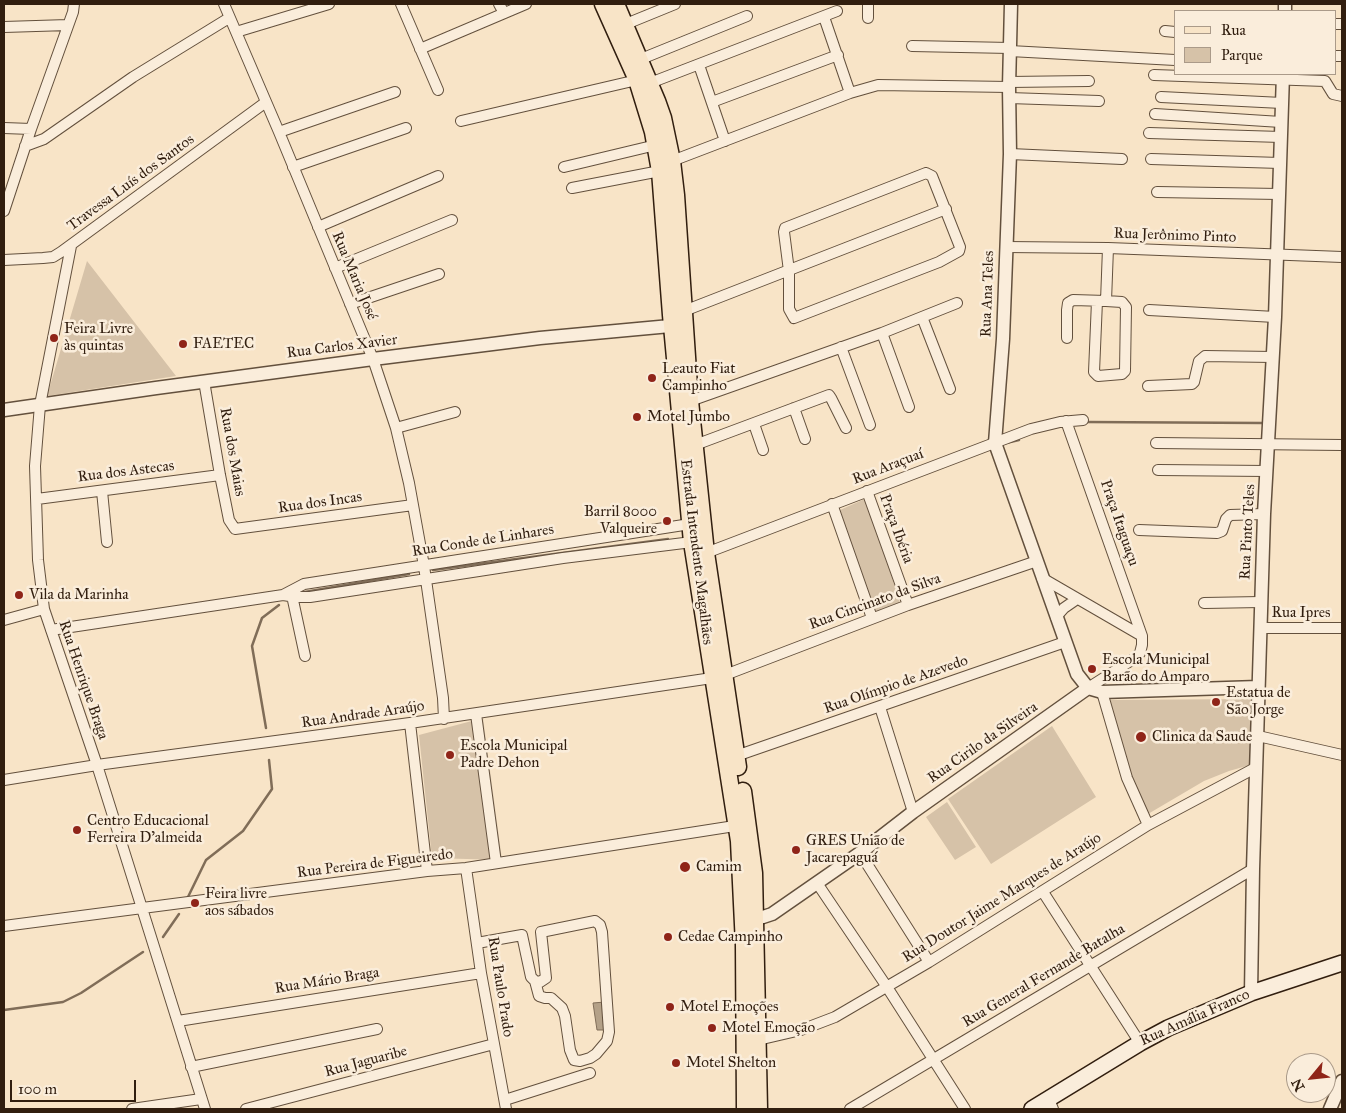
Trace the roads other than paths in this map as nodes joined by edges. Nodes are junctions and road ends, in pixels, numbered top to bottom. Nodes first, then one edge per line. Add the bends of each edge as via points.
1 (74, 4) edge
2 (224, 4) edge
3 (329, 4) edge
4 (526, 4) edge
5 (603, 4) edge
6 (616, 4) edge
7 (674, 4) edge
8 (868, 4) edge
9 (1011, 4) edge
10 (404, 5) edge
11 (501, 9) edge
12 (838, 11) dead end
13 (747, 16) dead end
14 (824, 17) junction
15 (229, 18) junction
16 (868, 18) dead end
17 (626, 24) junction
18 (68, 25) junction
19 (4, 27) edge
20 (236, 32) junction
21 (912, 46) dead end
22 (420, 49) junction
23 (1010, 49) junction
24 (838, 55) junction
25 (640, 60) junction
26 (1174, 60) edge
27 (699, 65) junction
28 (1154, 75) dead end
29 (1283, 77) edge
30 (643, 82) junction
31 (1089, 82) dead end
32 (1009, 89) junction
33 (438, 90) dead end
34 (395, 92) dead end
35 (850, 93) junction
36 (1342, 96) edge
37 (1161, 97) dead end
38 (1100, 101) dead end
39 (266, 102) junction
40 (712, 102) junction
41 (1282, 103) junction
42 (1155, 114) dead end
43 (461, 121) dead end
44 (1281, 122) junction
45 (4, 128) edge
46 (31, 128) junction
47 (406, 128) dead end
48 (279, 132) junction
49 (1149, 133) dead end
50 (1281, 136) junction
51 (725, 141) junction
52 (656, 145) junction
53 (26, 146) junction
54 (1010, 154) junction
55 (1122, 159) dead end
56 (1151, 159) dead end
57 (1280, 163) junction
58 (666, 166) junction
59 (294, 167) junction
60 (564, 167) dead end
61 (438, 176) dead end
62 (572, 188) dead end
63 (1157, 192) dead end
64 (1279, 194) junction
65 (946, 209) junction
66 (4, 211) edge
67 (452, 220) dead end
68 (318, 227) junction
69 (71, 246) junction
70 (1006, 247) junction
71 (1108, 248) junction
72 (1277, 255) junction
73 (1342, 257) edge
74 (4, 260) edge
75 (335, 268) junction
76 (789, 271) junction
77 (439, 274) dead end
78 (1102, 301) junction
79 (957, 303) dead end
80 (350, 304) junction
81 (1149, 310) dead end
82 (922, 317) junction
83 (1275, 317) junction
84 (680, 320) junction
85 (882, 332) junction
86 (1067, 338) dead end
87 (841, 347) junction
88 (1273, 357) junction
89 (373, 360) junction
90 (204, 381) junction
91 (1148, 386) dead end
92 (950, 389) dead end
93 (690, 401) junction
94 (40, 405) junction
95 (909, 407) dead end
96 (794, 408) junction
97 (4, 410) edge
98 (455, 412) dead end
99 (1083, 420) dead end
100 (1066, 421) junction
101 (754, 424) junction
102 (870, 425) dead end
103 (396, 428) junction
104 (846, 428) dead end
105 (805, 439) dead end
106 (994, 443) junction
107 (1156, 443) dead end
108 (1269, 445) junction
109 (1342, 445) edge
110 (695, 446) junction
111 (762, 450) dead end
112 (1158, 470) dead end
113 (1267, 471) junction
114 (220, 475) junction
115 (102, 491) junction
116 (867, 491) junction
117 (37, 499) junction
118 (832, 504) junction
119 (413, 505) junction
120 (1264, 514) junction
121 (690, 524) junction
122 (232, 526) joint
123 (1139, 530) dead end
124 (107, 542) dead end
125 (692, 542) junction
126 (706, 553) junction
127 (1037, 561) junction
128 (424, 566) junction
129 (426, 578) junction
130 (1042, 578) junction
131 (289, 594) junction
132 (1077, 599) junction
133 (1261, 602) junction
134 (1204, 603) dead end
135 (908, 605) junction
136 (44, 609) junction
137 (872, 618) junction
138 (1056, 618) junction
139 (4, 620) edge
140 (1260, 628) junction
141 (1342, 628) edge
142 (51, 630) junction
143 (1142, 636) junction
144 (1065, 642) junction
145 (305, 656) dead end
146 (718, 676) junction
147 (1258, 687) junction
148 (1088, 688) junction
149 (1102, 692) junction
150 (880, 707) junction
151 (476, 714) junction
152 (444, 719) junction
153 (410, 723) junction
154 (1258, 736) junction
155 (1342, 755) edge
156 (736, 756) junction
157 (97, 765) junction
158 (1257, 767) junction
159 (4, 780) edge
160 (913, 812) junction
161 (742, 825) junction
162 (1148, 825) junction
163 (860, 853) junction
164 (496, 863) junction
165 (466, 868) junction
166 (1253, 869) junction
167 (428, 870) junction
168 (817, 883) junction
169 (1043, 892) junction
170 (142, 908) junction
171 (756, 918) junction
172 (4, 926) edge
173 (541, 932) junction
174 (522, 936) junction
175 (477, 942) junction
176 (929, 962) junction
177 (1342, 963) edge
178 (1090, 966) junction
179 (481, 973) junction
180 (535, 982) junction
181 (887, 986) junction
182 (1251, 993) junction
183 (178, 1021) junction
184 (377, 1029) dead end
185 (758, 1040) junction
186 (1140, 1042) junction
187 (494, 1044) junction
188 (934, 1059) junction
189 (191, 1067) junction
190 (590, 1074) dead end
191 (1342, 1081) edge
192 (201, 1099) junction
193 (506, 1104) edge
194 (1051, 1104) edge
195 (132, 1109) edge
196 (205, 1109) edge
197 (246, 1109) edge
198 (745, 1109) edge
199 (759, 1109) edge
200 (850, 1109) edge
201 (965, 1109) edge
202 (1032, 1109) edge
203 (1330, 1109) edge

1 - 18 street
2 - 15 street, Rua Maria José
3 - 20 street
4 - 11 street
5 - 30 main road, Estrada Intendente Magalhães
6 - 17 main road, Estrada Intendente Magalhães
7 - 17 street
8 - 16 street
9 - 23 street, Rua Ana Teles
10 - 22 street
11 - 22 street
12 - 14 street
13 - 25 street
14 - 24 street
14 - 27 street
15 - 20 street, Rua Maria José
15 - 53 street via 133,77 44,139
17 - 25 main road, Estrada Intendente Magalhães
18 - 19 street
18 - 46 street
20 - 39 street, Rua Maria José
21 - 23 street
22 - 33 street
23 - 26 street
23 - 32 street, Rua Ana Teles
24 - 35 street
24 - 40 street
25 - 30 main road, Estrada Intendente Magalhães
27 - 30 street
27 - 40 street
28 - 29 street
29 - 36 street via 1324,81 1333,94
29 - 41 street, Rua Pinto Teles
30 - 43 street
30 - 52 main road, Estrada Intendente Magalhães
30 - 58 main road, Estrada Intendente Magalhães via 663,118
31 - 32 street
32 - 35 street via 890,84
32 - 38 street
32 - 54 street, Rua Ana Teles
34 - 48 street
35 - 51 street
37 - 41 street
39 - 48 street, Rua Maria José
39 - 69 street, Travessa Luís dos Santos
40 - 51 street
41 - 44 street, Rua Pinto Teles
42 - 44 street
44 - 50 street, Rua Pinto Teles
45 - 46 street
46 - 53 street
47 - 59 street
48 - 59 street, Rua Maria José
49 - 50 street
50 - 57 street, Rua Pinto Teles
51 - 58 street
52 - 58 main road, Estrada Intendente Magalhães
52 - 60 street
53 - 66 street
54 - 55 street
54 - 70 street, Rua Ana Teles
56 - 57 street
57 - 64 street, Rua Pinto Teles
58 - 62 street
58 - 84 main road, Estrada Intendente Magalhães
59 - 68 street, Rua Maria José
61 - 68 street
63 - 64 street
64 - 72 street, Rua Pinto Teles
65 - 76 street
65 - 76 street via 932,176 926,173 790,225 784,232
65 - 76 street via 960,247 956,254 796,319 789,308
67 - 75 street
68 - 75 street, Rua Maria José
69 - 74 street, Travessa Luís dos Santos via 53,257
69 - 94 street, Rua Henrique Braga
70 - 71 street, Rua Jerônimo Pinto
70 - 106 street, Rua Ana Teles via 1003,339
71 - 72 street, Rua Jerônimo Pinto
71 - 78 street
72 - 73 street, Rua Jerônimo Pinto
72 - 83 street, Rua Pinto Teles
75 - 80 street, Rua Maria José
76 - 84 street
77 - 80 street
78 - 78 street via 1122,302 1126,307 1125,371 1122,374 1098,376 1094,372
78 - 86 street via 1073,300 1068,303
79 - 82 street
80 - 89 street, Rua Maria José
81 - 83 street
82 - 85 street
82 - 92 street
83 - 88 street, Rua Pinto Teles
84 - 89 street, Rua Carlos Xavier
84 - 93 main road, Estrada Intendente Magalhães
84 - 121 main road, Estrada Intendente Magalhães
85 - 87 street
85 - 95 street
87 - 93 street
87 - 102 street
88 - 91 street via 1205,356 1199,361 1192,384
88 - 108 street, Rua Pinto Teles
89 - 90 street, Rua Carlos Xavier
89 - 103 street, Rua Maria José
90 - 94 street, Rua Carlos Xavier
90 - 114 street, Rua dos Maias
93 - 110 main road, Estrada Intendente Magalhães
94 - 97 street, Rua Carlos Xavier
94 - 117 street, Rua Henrique Braga via 35,466
96 - 101 street
96 - 104 street via 829,395
96 - 105 street
98 - 103 street
99 - 100 street, Rua Araçuaí
100 - 106 street, Rua Araçuaí
100 - 143 street, Praça Itaguaçu
101 - 110 street
101 - 111 street
103 - 119 street, Rua Maria José
106 - 116 street, Rua Araçuaí
106 - 127 street, Rua Ana Teles
107 - 108 street
108 - 109 street
108 - 113 street, Rua Pinto Teles
110 - 126 main road, Estrada Intendente Magalhães
112 - 113 street
113 - 120 street, Rua Pinto Teles
114 - 115 street, Rua dos Astecas
114 - 122 street, Rua dos Maias
115 - 117 street, Rua dos Astecas
115 - 124 street
116 - 118 street, Rua Araçuaí
116 - 135 street, Praça Ibéria
117 - 136 street, Rua Henrique Braga via 38,560
118 - 126 street, Rua Araçuaí
118 - 137 street
119 - 122 street, Rua dos Incas via 240,529
119 - 128 street, Rua Maria José
120 - 123 street via 1230,515 1222,531 1217,533
120 - 133 street, Rua Pinto Teles
121 - 125 main road, Estrada Intendente Magalhães
121 - 128 street, Rua Conde de Linhares
125 - 129 street, Rua Conde de Linhares
125 - 146 main road, Estrada Intendente Magalhães
126 - 146 main road, Estrada Intendente Magalhães
127 - 130 street, Rua Ana Teles
127 - 135 street, Rua Cincinato da Silva
128 - 129 street, Rua Maria José
128 - 131 street, Rua Conde de Linhares via 304,584
129 - 131 street, Rua Conde de Linhares via 310,597
129 - 152 street, Rua Maria José
130 - 132 street
130 - 138 street, Rua Ana Teles
131 - 142 street, Rua Conde de Linhares
131 - 145 street
132 - 138 street
132 - 143 street
133 - 134 street
133 - 140 street, Rua Pinto Teles
135 - 137 street, Rua Cincinato da Silva
136 - 139 street
136 - 142 street, Rua Henrique Braga
137 - 146 street, Rua Cincinato da Silva
138 - 144 street, Rua Ana Teles
140 - 141 street, Rua Ipres
140 - 147 street, Rua Pinto Teles
142 - 157 street, Rua Henrique Braga
143 - 148 street via 1140,652 1135,658
144 - 148 street, Rua Ana Teles via 1077,674
144 - 150 street, Rua Olímpio de Azevedo
146 - 151 street, Rua Andrade Araújo
146 - 156 main road, Estrada Intendente Magalhães
146 - 161 main road, Estrada Intendente Magalhães
147 - 149 street
147 - 154 street, Rua Pinto Teles
148 - 149 street
148 - 160 street, Rua Cirilo da Silveira
149 - 162 street via 1127,778
150 - 156 street, Rua Olímpio de Azevedo
150 - 160 street
151 - 152 street, Rua Andrade Araújo
151 - 164 street
152 - 153 street, Rua Andrade Araújo
153 - 157 street, Rua Andrade Araújo
153 - 167 street
154 - 155 street
154 - 158 street, Rua Pinto Teles
156 - 161 main road, Estrada Intendente Magalhães
157 - 159 street, Rua Andrade Araújo
157 - 170 street, Rua Henrique Braga
158 - 162 street, Rua Doutor Jaime Marques de Araújo
158 - 166 street, Rua Pinto Teles
160 - 163 street, Rua Cirilo da Silveira
161 - 164 street, Rua Pereira de Figueiredo
161 - 171 main road, Estrada Intendente Magalhães via 754,873
161 - 198 main road, Estrada Intendente Magalhães
162 - 169 street, Rua Doutor Jaime Marques de Araújo
163 - 168 street, Rua Cirilo da Silveira
163 - 176 street
164 - 165 street, Rua Pereira de Figueiredo
165 - 167 street, Rua Pereira de Figueiredo
165 - 175 street, Rua Paulo Prado
166 - 178 street, Rua General Fernande Batalha
166 - 182 street, Rua Pinto Teles
167 - 170 street, Rua Pereira de Figueiredo
168 - 171 street, Rua Cirilo da Silveira via 772,914
168 - 181 street
169 - 176 street, Rua Doutor Jaime Marques de Araújo
169 - 178 street
170 - 172 street, Rua Pereira de Figueiredo
170 - 183 street, Rua Henrique Braga
171 - 185 main road, Estrada Intendente Magalhães
173 - 174 street
173 - 180 street via 546,978
173 - 180 street via 595,920 600,925 609,1032 607,1041 596,1054 580,1062 574,1060 562,1008 551,998 539,996
174 - 175 street
174 - 180 street
175 - 179 street, Rua Paulo Prado
176 - 181 street, Rua Doutor Jaime Marques de Araújo
177 - 182 main road, Rua Amália Franco
178 - 186 street
178 - 188 street, Rua General Fernande Batalha
179 - 183 street, Rua Mário Braga
179 - 187 street, Rua Paulo Prado
181 - 185 street, Rua Doutor Jaime Marques de Araújo via 820,1023
181 - 188 street
182 - 186 main road, Rua Amália Franco
183 - 189 street, Rua Henrique Braga
184 - 189 street
185 - 199 main road, Estrada Intendente Magalhães
186 - 194 main road, Rua Amália Franco
187 - 193 street, Rua Paulo Prado
187 - 197 street, Rua Jaguaribe
188 - 200 street, Rua General Fernande Batalha
188 - 201 street
189 - 192 street, Rua Henrique Braga
190 - 193 street
191 - 203 street
192 - 195 street
192 - 196 street, Rua Henrique Braga
194 - 202 main road, Rua Amália Franco

